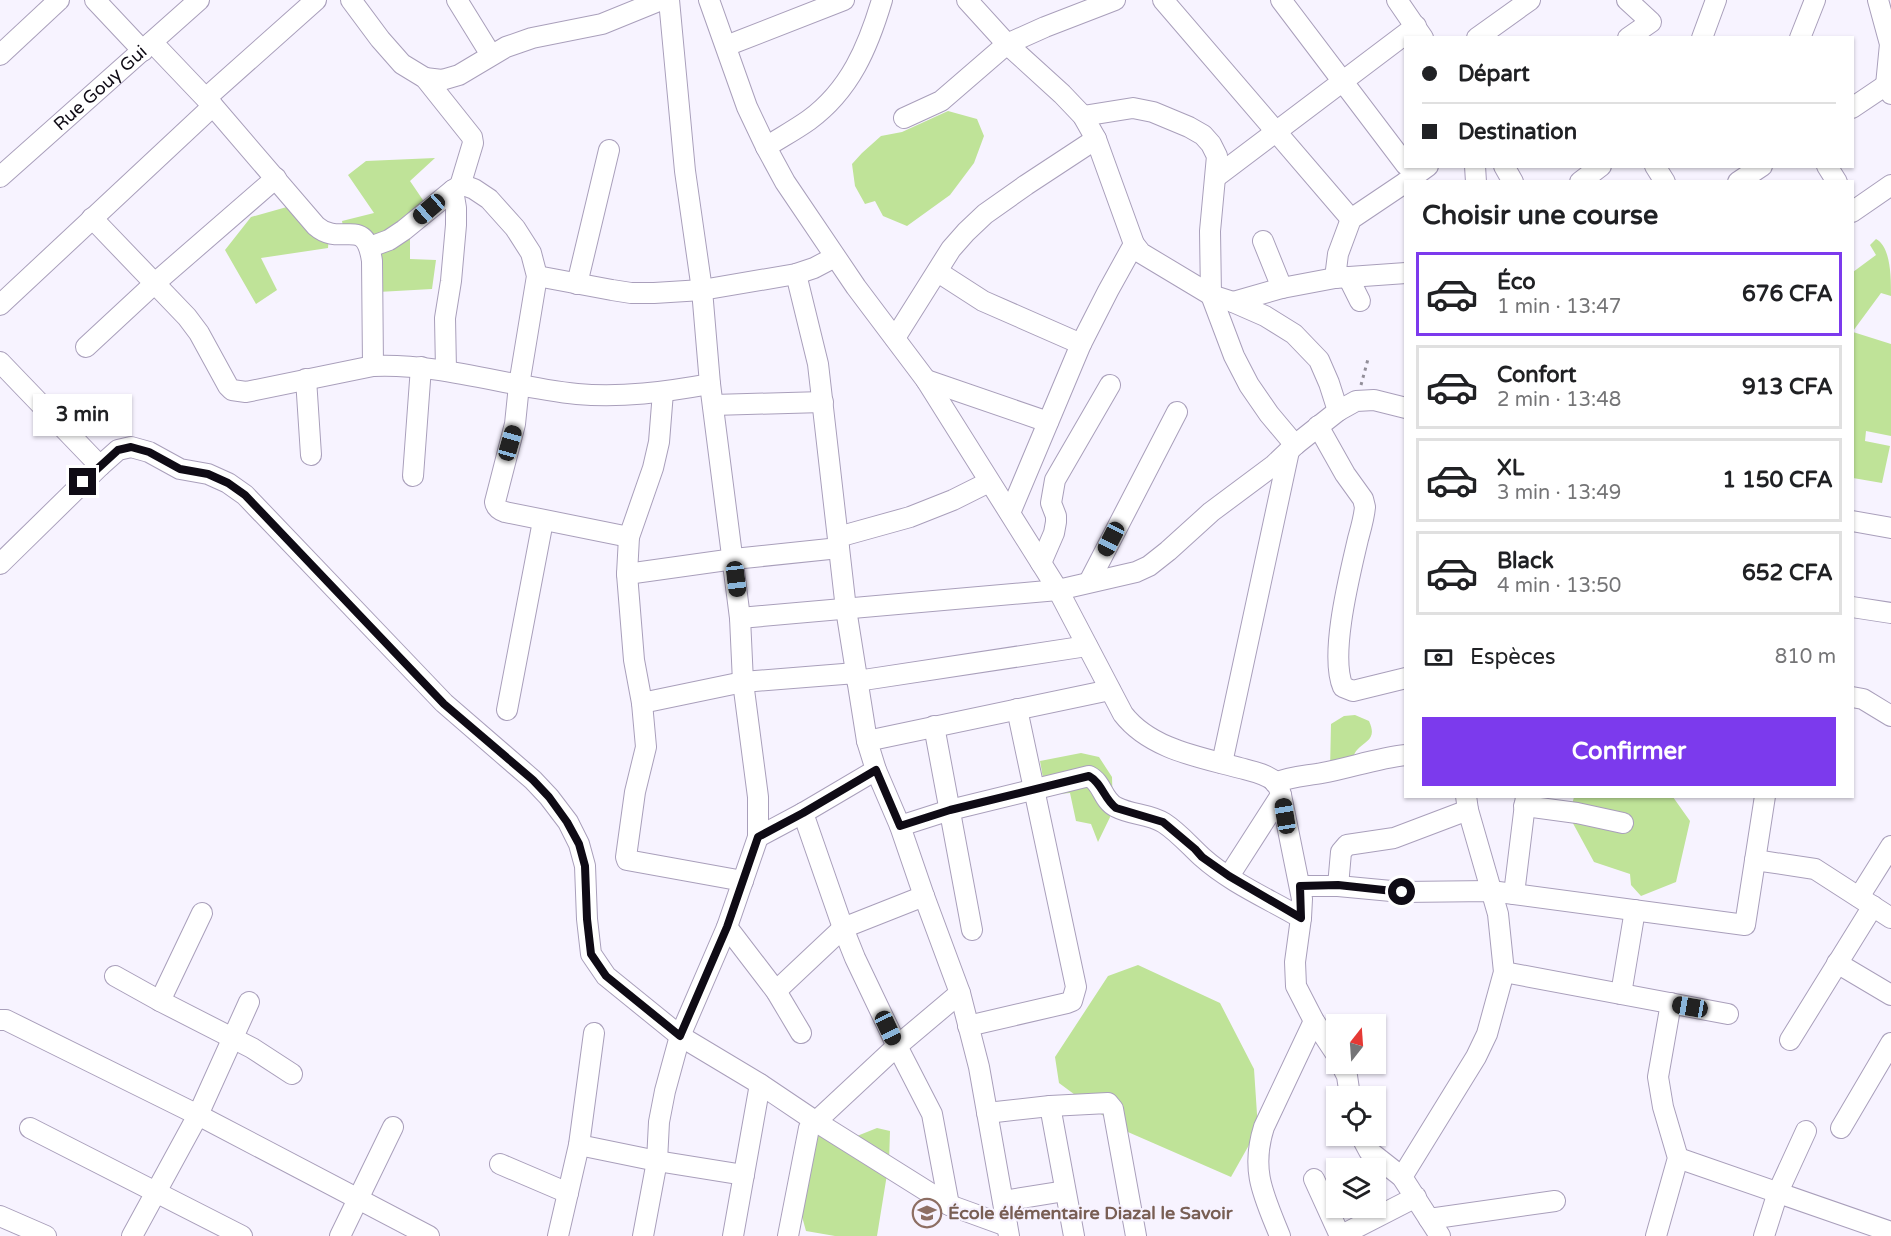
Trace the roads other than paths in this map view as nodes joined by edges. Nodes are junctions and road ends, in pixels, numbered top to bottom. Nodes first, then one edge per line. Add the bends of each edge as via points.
1 (59, 0) edge
2 (95, 0) edge
3 (199, 0) edge
4 (316, 0) edge
5 (351, 0) edge
6 (457, 0) edge
7 (661, 0) edge
8 (669, 0) edge
9 (709, 0) edge
10 (844, 0) edge
11 (882, 0) edge
12 (967, 0) edge
13 (1115, 0) edge
14 (1163, 0) edge
15 (1281, 0) edge
16 (1397, 0) edge
17 (1530, 0) edge
18 (1627, 0) edge
19 (1716, 0) edge
20 (1815, 0) edge
21 (1878, 0) edge
22 (1420, 32) edge
23 (1480, 36) edge
24 (1631, 36) edge
25 (1703, 36) edge
26 (1801, 36) edge
27 (1404, 42) edge
28 (1891, 43) edge
29 (1007, 44) junction
30 (147, 46) junction
31 (726, 46) junction
32 (0, 55) edge
33 (491, 55) junction
34 (425, 78) junction
35 (1342, 81) junction
36 (1889, 89) edge
37 (209, 102) junction
38 (1854, 107) edge
39 (1083, 116) junction
40 (904, 118) dead end
41 (1276, 132) junction
42 (1096, 140) junction
43 (766, 147) junction
44 (609, 150) dead end
45 (1404, 164) edge
46 (1598, 168) edge
47 (1759, 168) edge
48 (1411, 173) edge
49 (0, 177) edge
50 (1216, 177) junction
51 (276, 178) junction
52 (1583, 180) edge
53 (1741, 180) edge
54 (1891, 185) edge
55 (457, 188) junction
56 (1854, 208) edge
57 (92, 218) junction
58 (1351, 219) junction
59 (1263, 241) dead end
60 (1134, 244) junction
61 (370, 248) junction
62 (835, 257) junction
63 (938, 272) junction
64 (1404, 273) edge
65 (796, 274) junction
66 (537, 276) junction
67 (1342, 277) junction
68 (154, 283) junction
69 (577, 284) junction
70 (1282, 288) junction
71 (702, 290) junction
72 (1211, 295) junction
73 (1233, 302) junction
74 (1360, 302) dead end
75 (0, 305) edge
76 (895, 338) junction
77 (1082, 344) junction
78 (86, 347) dead end
79 (0, 362) edge
80 (373, 366) junction
81 (421, 367) junction
82 (446, 370) junction
83 (306, 379) junction
84 (926, 380) junction
85 (710, 384) junction
86 (519, 385) junction
87 (1110, 385) dead end
88 (663, 392) junction
89 (823, 402) junction
90 (713, 405) junction
91 (1404, 408) edge
92 (1338, 411) junction
93 (1177, 412) dead end
94 (1048, 422) junction
95 (1318, 426) junction
96 (1292, 448) junction
97 (311, 455) dead end
98 (100, 466) junction
99 (413, 476) dead end
100 (989, 482) junction
101 (1010, 513) junction
102 (543, 521) junction
103 (1854, 521) edge
104 (1891, 528) edge
105 (629, 537) junction
106 (839, 542) junction
107 (734, 559) junction
108 (1041, 563) junction
109 (0, 564) edge
110 (627, 574) junction
111 (1089, 582) junction
112 (1058, 590) junction
113 (1854, 607) edge
114 (846, 609) junction
115 (1891, 614) edge
116 (740, 618) junction
117 (1087, 646) junction
118 (857, 677) junction
119 (1404, 678) edge
120 (743, 682) junction
121 (1110, 690) junction
122 (1854, 697) edge
123 (642, 702) junction
124 (1017, 709) junction
125 (507, 710) dead end
126 (1891, 716) edge
127 (934, 726) junction
128 (867, 741) junction
129 (1404, 755) edge
130 (1222, 763) junction
131 (876, 770) junction
132 (1034, 789) junction
133 (1278, 789) junction
134 (1765, 798) edge
135 (1525, 801) edge
136 (1467, 803) edge
137 (950, 810) junction
138 (803, 813) junction
139 (1623, 823) dead end
140 (900, 826) junction
141 (758, 837) junction
142 (1891, 846) edge
143 (1755, 860) junction
144 (1229, 876) junction
145 (743, 881) junction
146 (1338, 885) junction
147 (1300, 886) junction
148 (1491, 891) junction
149 (1514, 894) junction
150 (924, 896) junction
151 (1866, 902) junction
152 (1635, 910) junction
153 (202, 913) dead end
154 (1301, 918) junction
155 (1891, 918) edge
156 (727, 927) junction
157 (843, 928) junction
158 (972, 930) dead end
159 (1838, 963) junction
160 (1504, 972) junction
161 (115, 976) dead end
162 (776, 991) junction
163 (960, 993) junction
164 (1621, 994) junction
165 (1891, 995) edge
166 (160, 1001) junction
167 (249, 1002) dead end
168 (1671, 1003) junction
169 (1728, 1014) dead end
170 (0, 1020) edge
171 (1314, 1021) junction
172 (968, 1026) junction
173 (594, 1033) dead end
174 (801, 1033) dead end
175 (680, 1036) junction
176 (232, 1038) junction
177 (1326, 1039) edge
178 (1790, 1040) dead end
179 (1891, 1044) edge
180 (897, 1046) junction
181 (292, 1074) dead end
182 (760, 1084) junction
183 (1050, 1106) junction
184 (987, 1113) junction
185 (198, 1115) junction
186 (815, 1121) junction
187 (393, 1126) dead end
188 (30, 1128) dead end
189 (1840, 1128) dead end
190 (1806, 1131) dead end
191 (579, 1145) junction
192 (1366, 1146) edge
193 (1678, 1158) junction
194 (657, 1161) junction
195 (500, 1164) dead end
196 (744, 1175) junction
197 (1402, 1177) junction
198 (1314, 1179) dead end
199 (1065, 1191) junction
200 (156, 1192) junction
201 (1778, 1192) junction
202 (568, 1193) junction
203 (1416, 1197) junction
204 (358, 1198) junction
205 (1003, 1201) junction
206 (1555, 1201) dead end
207 (949, 1205) junction
208 (0, 1216) edge
209 (1429, 1219) junction
210 (1008, 1231) edge
211 (1891, 1232) edge
212 (46, 1236) edge
213 (132, 1236) edge
214 (242, 1236) edge
215 (340, 1236) edge
216 (429, 1236) edge
217 (558, 1236) edge
218 (643, 1236) edge
219 (733, 1236) edge
220 (788, 1236) edge
221 (1074, 1236) edge
222 (1136, 1236) edge
223 (1280, 1236) edge
224 (1340, 1236) edge
225 (1440, 1236) edge
226 (1656, 1236) edge
227 (1764, 1236) edge

1 - 32 street
2 - 30 street
3 - 30 street, Rue Gouy Gui
4 - 37 street
5 - 34 street via 402,63
6 - 33 street
7 - 33 street via 616,19 532,38
8 - 71 street via 685,171
9 - 31 street
10 - 31 street
11 - 43 street via 866,46 845,85 810,120
12 - 29 street
13 - 29 street
14 - 41 street
15 - 35 street
16 - 22 street
17 - 23 street
18 - 24 street via 1651,22
19 - 25 street
20 - 26 street
21 - 28 street
27 - 35 street
28 - 36 street
29 - 39 street
29 - 40 street via 940,101
30 - 37 street
30 - 49 street, Rue Gouy Gui
31 - 43 street
33 - 34 street via 459,75 442,80
34 - 55 street via 472,137
35 - 41 street
35 - 45 street
36 - 38 street
37 - 51 street
37 - 57 street
39 - 42 street
39 - 50 street via 1133,108 1190,127 1211,144 1217,156
41 - 50 street
41 - 58 street
42 - 60 street
42 - 63 street via 984,214 951,249
43 - 62 street
44 - 69 street
46 - 52 street
47 - 53 street
48 - 58 street
50 - 72 street via 1210,231
51 - 61 street via 323,232 360,235
51 - 68 street
54 - 56 street
55 - 61 street via 404,230
55 - 66 street via 474,189 515,228 531,253
55 - 82 street via 445,318
57 - 68 street
57 - 75 street
58 - 67 street via 1338,254
59 - 70 street
60 - 72 street via 1153,261
60 - 77 street
61 - 80 street
62 - 65 street
62 - 76 street
63 - 76 street
63 - 77 street via 983,301
64 - 67 street
65 - 71 street
65 - 89 street
66 - 69 street
66 - 86 street
67 - 70 street
67 - 74 street
68 - 78 street
68 - 83 street via 199,333 232,390 246,392
69 - 71 street via 631,293
70 - 73 street
71 - 85 street
72 - 73 street
72 - 96 street via 1249,385
73 - 92 street via 1282,326 1306,345 1319,360
76 - 84 street
77 - 94 street
79 - 98 street
80 - 81 street
80 - 83 street
81 - 82 street
81 - 99 street
82 - 86 street
83 - 97 street
84 - 94 street
84 - 100 street
85 - 88 street
85 - 90 street
86 - 88 street via 596,395
86 - 102 street via 515,424 495,502 501,511
87 - 108 street via 1056,480 1051,502 1056,522
88 - 105 street via 660,442
89 - 90 street
89 - 106 street
90 - 107 street
91 - 92 street via 1374,400 1356,401
92 - 95 street
93 - 111 street
94 - 101 street
95 - 96 street
95 - 119 street via 1365,507 1342,626 1340,680 1343,687 1353,691
96 - 111 street via 1149,566
96 - 130 street
98 - 109 street
98 - 175 street via 118,450 131,447 180,469 208,474 245,495 444,704 549,797 579,844 585,866 591,954 606,976
100 - 101 street
100 - 106 street via 953,500
101 - 108 street
102 - 105 street
102 - 125 street
103 - 104 street
105 - 110 street
106 - 107 street
106 - 114 street
107 - 110 street
107 - 116 street
108 - 112 street
110 - 123 street via 634,660
111 - 112 street
112 - 114 street
112 - 117 street
113 - 115 street
114 - 116 street
114 - 118 street
116 - 120 street
117 - 118 street
117 - 121 street
118 - 120 street
118 - 128 street
120 - 123 street
120 - 141 street via 758,797
121 - 124 street
121 - 130 street via 1132,726 1147,737
122 - 126 street
123 - 145 street via 646,747 633,803 627,860
124 - 127 street
124 - 132 street
127 - 128 street
127 - 137 street
128 - 131 street
129 - 133 street via 1301,775
130 - 133 street via 1258,773
131 - 138 street
131 - 140 street
132 - 137 street
132 - 144 street via 1089,776 1098,782 1116,808 1163,822
132 - 172 street via 1075,994 1067,1004
133 - 144 street
133 - 147 street
134 - 143 street
135 - 139 street
135 - 149 street
136 - 146 street via 1394,838 1347,846 1341,852
136 - 148 street
137 - 140 street
137 - 158 street
138 - 141 street
138 - 157 street
140 - 150 street
141 - 145 street
142 - 151 street
143 - 151 street via 1815,869
143 - 152 street via 1745,925
144 - 154 street
145 - 156 street
146 - 147 street
146 - 148 street via 1402,892
147 - 154 street
148 - 149 street
148 - 160 street via 1498,914
149 - 152 street
150 - 157 street
150 - 163 street
151 - 155 street
151 - 159 street
152 - 164 street
153 - 166 street
154 - 171 street via 1294,975
156 - 162 street
156 - 175 street
157 - 162 street
157 - 180 street
159 - 165 street
159 - 178 street
160 - 164 street
160 - 197 street via 1487,1034 1476,1057
161 - 166 street
162 - 174 street
163 - 172 street
163 - 180 street
164 - 168 street
166 - 176 street
167 - 176 street
168 - 169 street
168 - 193 street via 1658,1077
170 - 185 street
171 - 177 street
171 - 223 street via 1259,1145 1260,1185
172 - 184 street
173 - 191 street
175 - 182 street
175 - 194 street via 659,1122
176 - 181 street
176 - 185 street
179 - 189 street
180 - 186 street
180 - 207 street via 932,1114
182 - 186 street
182 - 196 street
183 - 184 street
183 - 199 street
183 - 222 street via 1107,1103 1113,1109
184 - 205 street
185 - 200 street
185 - 204 street
186 - 207 street
186 - 220 street via 809,1128
187 - 204 street
188 - 200 street
190 - 201 street
191 - 194 street
191 - 202 street
192 - 197 street
193 - 201 street
193 - 226 street
194 - 196 street
194 - 218 street
195 - 202 street
196 - 219 street
197 - 203 street
198 - 224 street
199 - 205 street
199 - 221 street
200 - 213 street
200 - 214 street
201 - 211 street
201 - 227 street
202 - 217 street
203 - 209 street
203 - 224 street
204 - 215 street
204 - 216 street
205 - 210 street
206 - 209 street
207 - 210 street
208 - 212 street
209 - 225 street

